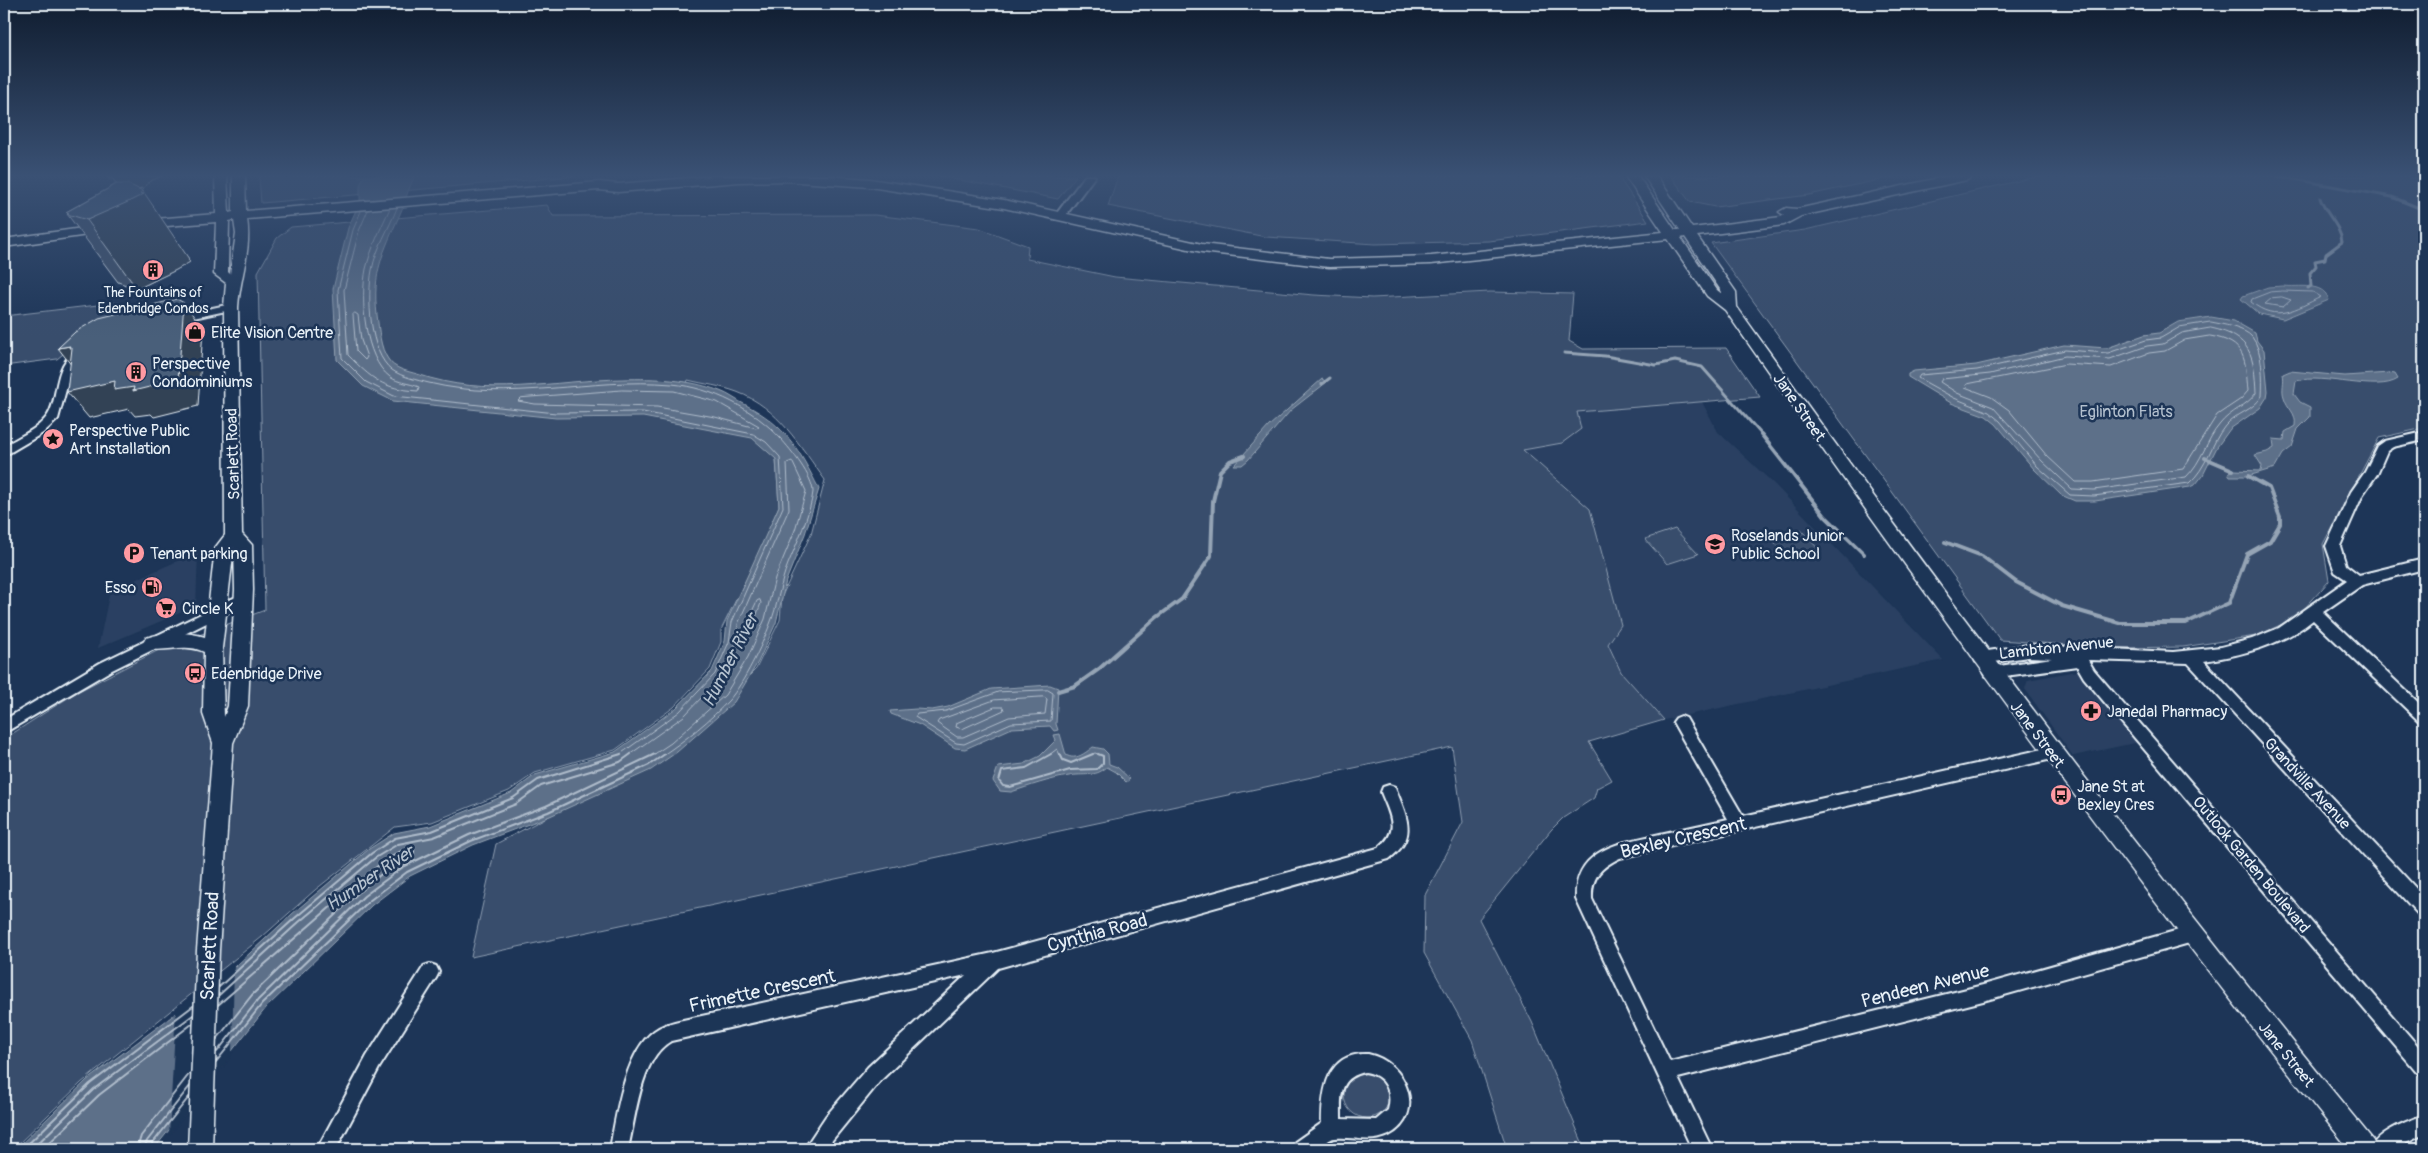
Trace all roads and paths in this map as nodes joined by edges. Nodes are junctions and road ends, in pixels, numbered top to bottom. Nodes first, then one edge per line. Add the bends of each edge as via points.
1 (1686, 229) edge
2 (221, 230) edge
3 (242, 230) edge
4 (1118, 230) edge
5 (1679, 230) edge
6 (1668, 231) junction
7 (117, 232) edge
8 (4, 243) edge
9 (233, 281) junction
10 (231, 307) junction
11 (1730, 307) junction
12 (164, 322) edge
13 (91, 347) edge
14 (2424, 436) edge
15 (4, 452) edge
16 (234, 536) junction
17 (2421, 569) edge
18 (2357, 581) junction
19 (244, 598) junction
20 (216, 612) junction
21 (2314, 612) junction
22 (152, 643) junction
23 (213, 648) junction
24 (2125, 656) junction
25 (2192, 657) junction
26 (2081, 660) junction
27 (1986, 665) junction
28 (2424, 717) edge
29 (1682, 722) dead end
30 (4, 727) edge
31 (223, 743) junction
32 (2052, 753) junction
33 (1390, 792) dead end
34 (1739, 824) junction
35 (2424, 909) edge
36 (2193, 934) junction
37 (993, 961) junction
38 (430, 972) dead end
39 (2424, 1067) edge
40 (1666, 1072) junction
41 (2424, 1124) edge
42 (1331, 1128) dead end
43 (200, 1149) edge
44 (326, 1149) edge
45 (619, 1149) edge
46 (814, 1149) edge
47 (1302, 1149) edge
48 (1702, 1149) edge
49 (2364, 1149) edge
50 (2380, 1149) edge

1 - 11 main road, Jane Street via 1729,292
2 - 9 main road via 221,274
3 - 9 main road, Scarlett Road via 239,270
4 - 6 main road via 1202,248 1329,263 1431,260 1600,244
5 - 6 main road
6 - 11 main road, Jane Street via 1712,293
7 - 8 main road
9 - 10 main road, Scarlett Road
10 - 12 street
10 - 16 main road, Scarlett Road
11 - 27 main road, Jane Street
13 - 15 street via 68,368 61,384 56,412 50,421
14 - 18 street via 2382,449 2371,474 2357,492 2333,546 2340,568
16 - 19 main road, Scarlett Road via 243,545
16 - 20 main road, Scarlett Road via 224,548
17 - 18 street, Lambton Avenue
18 - 21 street, Lambton Avenue
19 - 20 street
19 - 31 main road, Scarlett Road via 238,706
20 - 22 street
20 - 23 main road, Scarlett Road
21 - 25 street, Lambton Avenue via 2272,638
21 - 28 street
22 - 23 main road via 188,639
22 - 30 street via 70,685
23 - 31 main road, Scarlett Road via 213,714
24 - 25 street, Lambton Avenue
24 - 26 street, Lambton Avenue
24 - 27 street, Lambton Avenue via 2028,651
25 - 35 street, Grandville Avenue
26 - 27 street, Lambton Avenue
26 - 39 street, Outlook Garden Boulevard via 2089,674
27 - 32 main road, Jane Street
29 - 34 street
31 - 43 main road, Scarlett Road via 208,950
32 - 34 street, Bexley Crescent
32 - 36 main road, Jane Street
33 - 37 street, Cynthia Road via 1401,833 1394,846 1384,854
34 - 40 street, Bexley Crescent via 1617,851 1594,865 1582,886 1584,899
36 - 40 street, Pendeen Avenue via 1983,993
36 - 49 main road, Jane Street
37 - 45 street, Frimette Crescent via 686,1028 660,1037 650,1045 640,1065
37 - 46 street, Cynthia Road via 872,1078
38 - 44 street via 373,1062
40 - 48 street, Bexley Crescent
41 - 50 street
42 - 47 street

